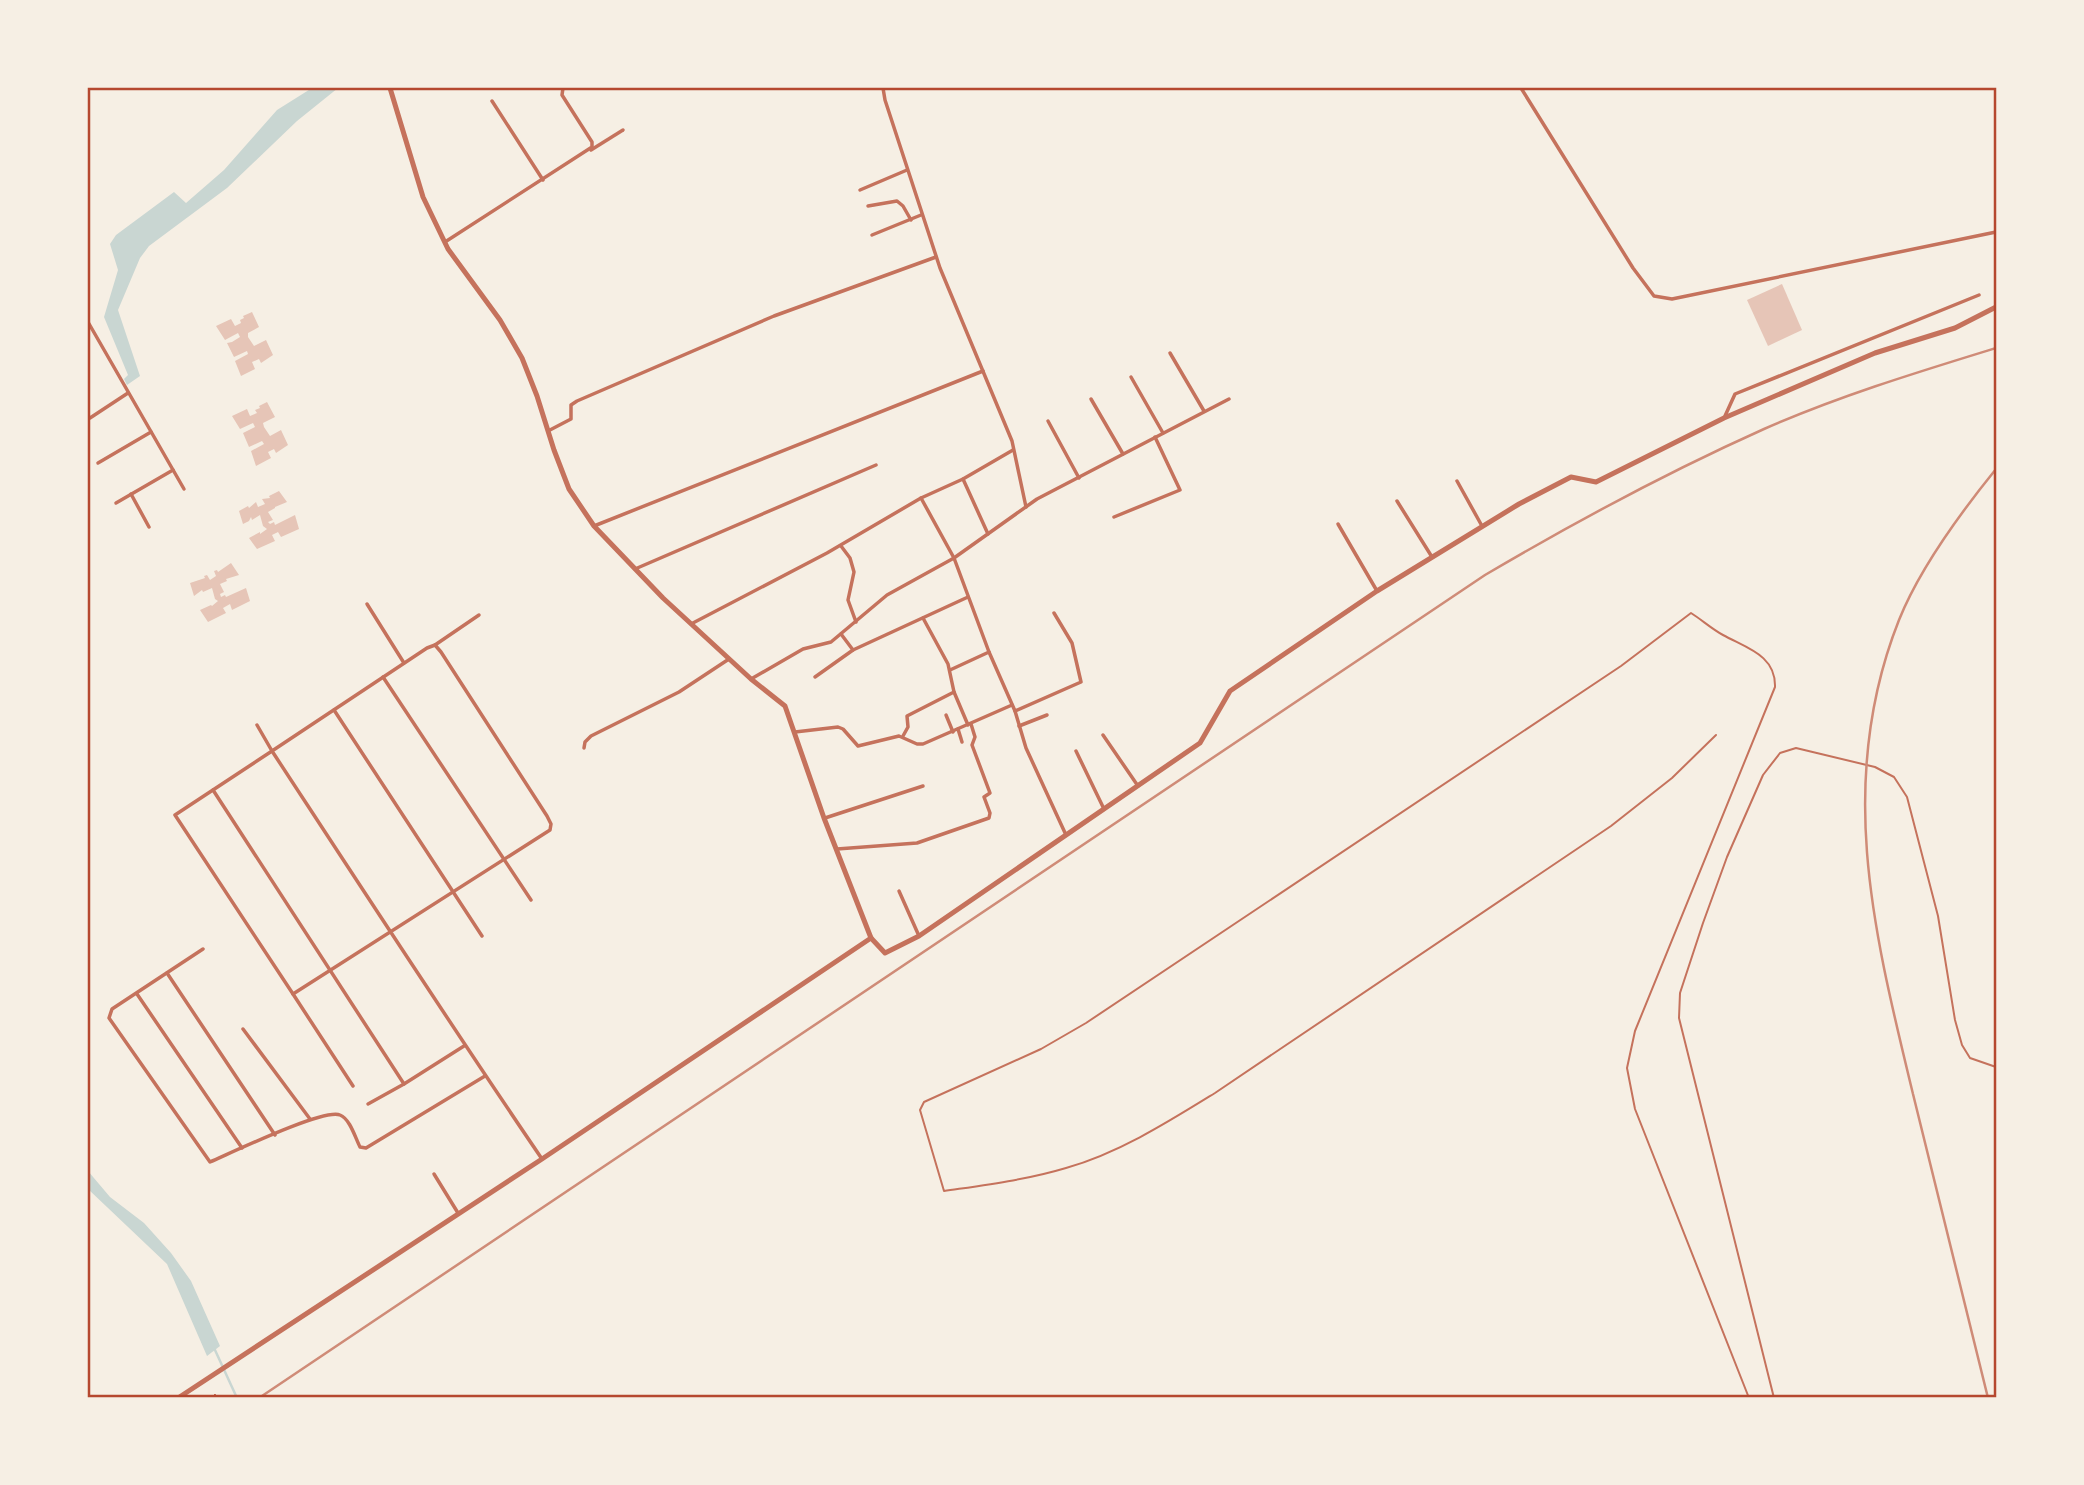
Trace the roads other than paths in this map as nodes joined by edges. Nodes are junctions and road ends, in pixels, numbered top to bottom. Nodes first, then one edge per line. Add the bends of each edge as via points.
1 (390, 88) edge
2 (557, 88) edge
3 (563, 88) edge
4 (883, 88) edge
5 (1521, 88) edge
6 (562, 95) junction
7 (492, 101) dead end
8 (623, 130) dead end
9 (589, 151) junction
10 (907, 170) junction
11 (543, 180) junction
12 (860, 190) dead end
13 (868, 206) dead end
14 (921, 215) junction
15 (911, 220) junction
16 (1997, 232) edge
17 (872, 235) dead end
18 (444, 242) junction
19 (936, 257) junction
20 (1979, 295) dead end
21 (1997, 307) edge
22 (88, 322) edge
23 (1170, 353) dead end
24 (983, 371) junction
25 (1131, 377) dead end
26 (128, 393) junction
27 (1091, 399) dead end
28 (1229, 399) dead end
29 (1204, 411) junction
30 (90, 418) dead end
31 (1724, 418) junction
32 (1048, 421) dead end
33 (548, 431) junction
34 (151, 432) junction
35 (1163, 433) junction
36 (1156, 437) junction
37 (1013, 450) junction
38 (1123, 454) junction
39 (98, 463) dead end
40 (876, 465) dead end
41 (173, 470) junction
42 (963, 478) junction
43 (1079, 478) junction
44 (1457, 481) dead end
45 (184, 489) dead end
46 (131, 494) junction
47 (921, 498) junction
48 (1397, 501) dead end
49 (116, 503) dead end
50 (1026, 507) junction
51 (1114, 517) dead end
52 (1338, 524) dead end
53 (594, 526) junction
54 (1482, 526) junction
55 (149, 527) dead end
56 (988, 534) junction
57 (841, 545) junction
58 (1432, 557) junction
59 (954, 558) junction
60 (635, 569) junction
61 (1377, 591) junction
62 (968, 597) junction
63 (367, 604) dead end
64 (1054, 613) dead end
65 (479, 615) dead end
66 (923, 618) junction
67 (856, 622) junction
68 (691, 624) junction
69 (841, 634) junction
70 (435, 645) junction
71 (853, 650) junction
72 (989, 652) junction
73 (729, 659) junction
74 (404, 663) junction
75 (950, 670) junction
76 (383, 677) junction
77 (815, 677) dead end
78 (751, 680) junction
79 (954, 692) junction
80 (1012, 705) junction
81 (334, 710) junction
82 (1015, 711) junction
83 (946, 715) dead end
84 (1047, 715) dead end
85 (970, 724) junction
86 (257, 725) dead end
87 (1019, 726) junction
88 (955, 731) junction
89 (794, 733) junction
90 (1103, 735) dead end
91 (1716, 735) dead end
92 (902, 737) junction
93 (962, 742) dead end
94 (584, 748) dead end
95 (272, 751) junction
96 (1076, 751) dead end
97 (923, 786) dead end
98 (1138, 786) junction
99 (213, 790) junction
100 (1104, 809) junction
101 (824, 818) junction
102 (1066, 835) junction
103 (837, 849) junction
104 (503, 860) junction
105 (899, 891) dead end
106 (452, 893) junction
107 (531, 900) dead end
108 (391, 933) junction
109 (482, 936) dead end
110 (919, 936) junction
111 (871, 938) junction
112 (204, 949) dead end
113 (330, 971) junction
114 (167, 973) junction
115 (137, 993) junction
116 (293, 994) junction
117 (243, 1029) dead end
118 (465, 1046) junction
119 (1997, 1067) edge
120 (485, 1076) junction
121 (404, 1084) junction
122 (353, 1086) dead end
123 (368, 1104) dead end
124 (310, 1119) junction
125 (275, 1135) junction
126 (242, 1148) junction
127 (541, 1159) junction
128 (434, 1174) dead end
129 (458, 1213) junction
130 (177, 1398) edge
131 (1749, 1398) edge
132 (1774, 1398) edge

1 - 18 street via 423,197
2 - 6 street
3 - 6 street
4 - 10 street
5 - 16 street via 1654,296 1672,299
6 - 9 street via 592,142
7 - 11 street
8 - 9 street
9 - 11 street
10 - 12 street
10 - 14 street
11 - 18 street
13 - 15 street via 897,201
14 - 15 street
14 - 19 street
15 - 17 street
18 - 33 street via 522,359
19 - 24 street
19 - 33 street via 774,316 577,401 571,405 571,419
20 - 31 street via 1735,394
21 - 31 street via 1955,328 1875,353
22 - 26 street
23 - 29 street
24 - 37 street
24 - 53 street
25 - 35 street
26 - 30 street
26 - 34 street
27 - 38 street
28 - 29 street
29 - 35 street
31 - 54 street via 1596,482 1571,477
32 - 43 street
33 - 53 street via 569,489
34 - 39 street
34 - 41 street
35 - 36 street
36 - 38 street
36 - 51 street via 1180,490
37 - 42 street
37 - 50 street
38 - 43 street
40 - 60 street
41 - 45 street
41 - 46 street
42 - 47 street
42 - 56 street
43 - 50 street
44 - 54 street
46 - 49 street
46 - 55 street
47 - 57 street
47 - 59 street
48 - 58 street
50 - 56 street
52 - 61 street
53 - 60 street
54 - 58 street
56 - 59 street
57 - 67 street via 854,572 848,600
57 - 68 street
58 - 61 street
59 - 62 street
59 - 67 street via 887,595
60 - 68 street
61 - 98 street via 1230,691 1200,743
62 - 66 street
62 - 72 street
63 - 74 street
64 - 82 street via 1072,643 1081,682
65 - 70 street
66 - 71 street
66 - 75 street
67 - 69 street
68 - 73 street
69 - 71 street
69 - 78 street via 831,642 803,649
70 - 74 street
70 - 104 street via 551,824 550,830
71 - 77 street
72 - 75 street
72 - 80 street
73 - 78 street
73 - 94 street via 679,692 591,736
74 - 76 street
75 - 79 street
76 - 81 street
76 - 104 street
78 - 89 street via 785,706
79 - 85 street
79 - 92 street via 907,716 908,727
80 - 82 street
80 - 85 street
81 - 95 street
81 - 106 street
82 - 87 street
83 - 88 street
84 - 87 street
85 - 88 street
85 - 103 street via 975,737 972,745 990,793 984,797 989,818 917,843
86 - 95 street
87 - 102 street
88 - 92 street via 923,744
88 - 93 street
89 - 92 street via 838,727 858,746
89 - 101 street
90 - 98 street
91 - 131 lane via 1672,778 1611,826 1215,1093 1110,1152 1027,1178 944,1191 920,1110 924,1102 1041,1049 1086,1023 1621,666 1691,613 1761,654 1775,687 1635,1031 1627,1068 1635,1109
95 - 99 street
95 - 108 street
96 - 100 street
97 - 101 street
98 - 100 street
99 - 113 street
99 - 116 street via 175,815
100 - 102 street
101 - 103 street
102 - 110 street
103 - 111 street
104 - 106 street
104 - 107 street
105 - 110 street
106 - 108 street
106 - 109 street
108 - 113 street
108 - 118 street
110 - 111 street via 885,953
111 - 127 street
112 - 114 street
113 - 116 street
113 - 121 street
114 - 115 street
114 - 125 street
115 - 126 street
115 - 126 street via 109,1017 210,1162
116 - 122 street
117 - 124 street
118 - 120 street
118 - 121 street
119 - 132 lane via 1970,1058 1962,1045 1938,916 1907,797 1894,777 1865,764 1796,748 1780,753 1763,775 1727,857 1680,993 1679,1018
120 - 124 street via 366,1148 360,1147 344,1117 336,1113
120 - 127 street
121 - 123 street
124 - 125 street
125 - 126 street
127 - 129 street
128 - 129 street
129 - 130 street

